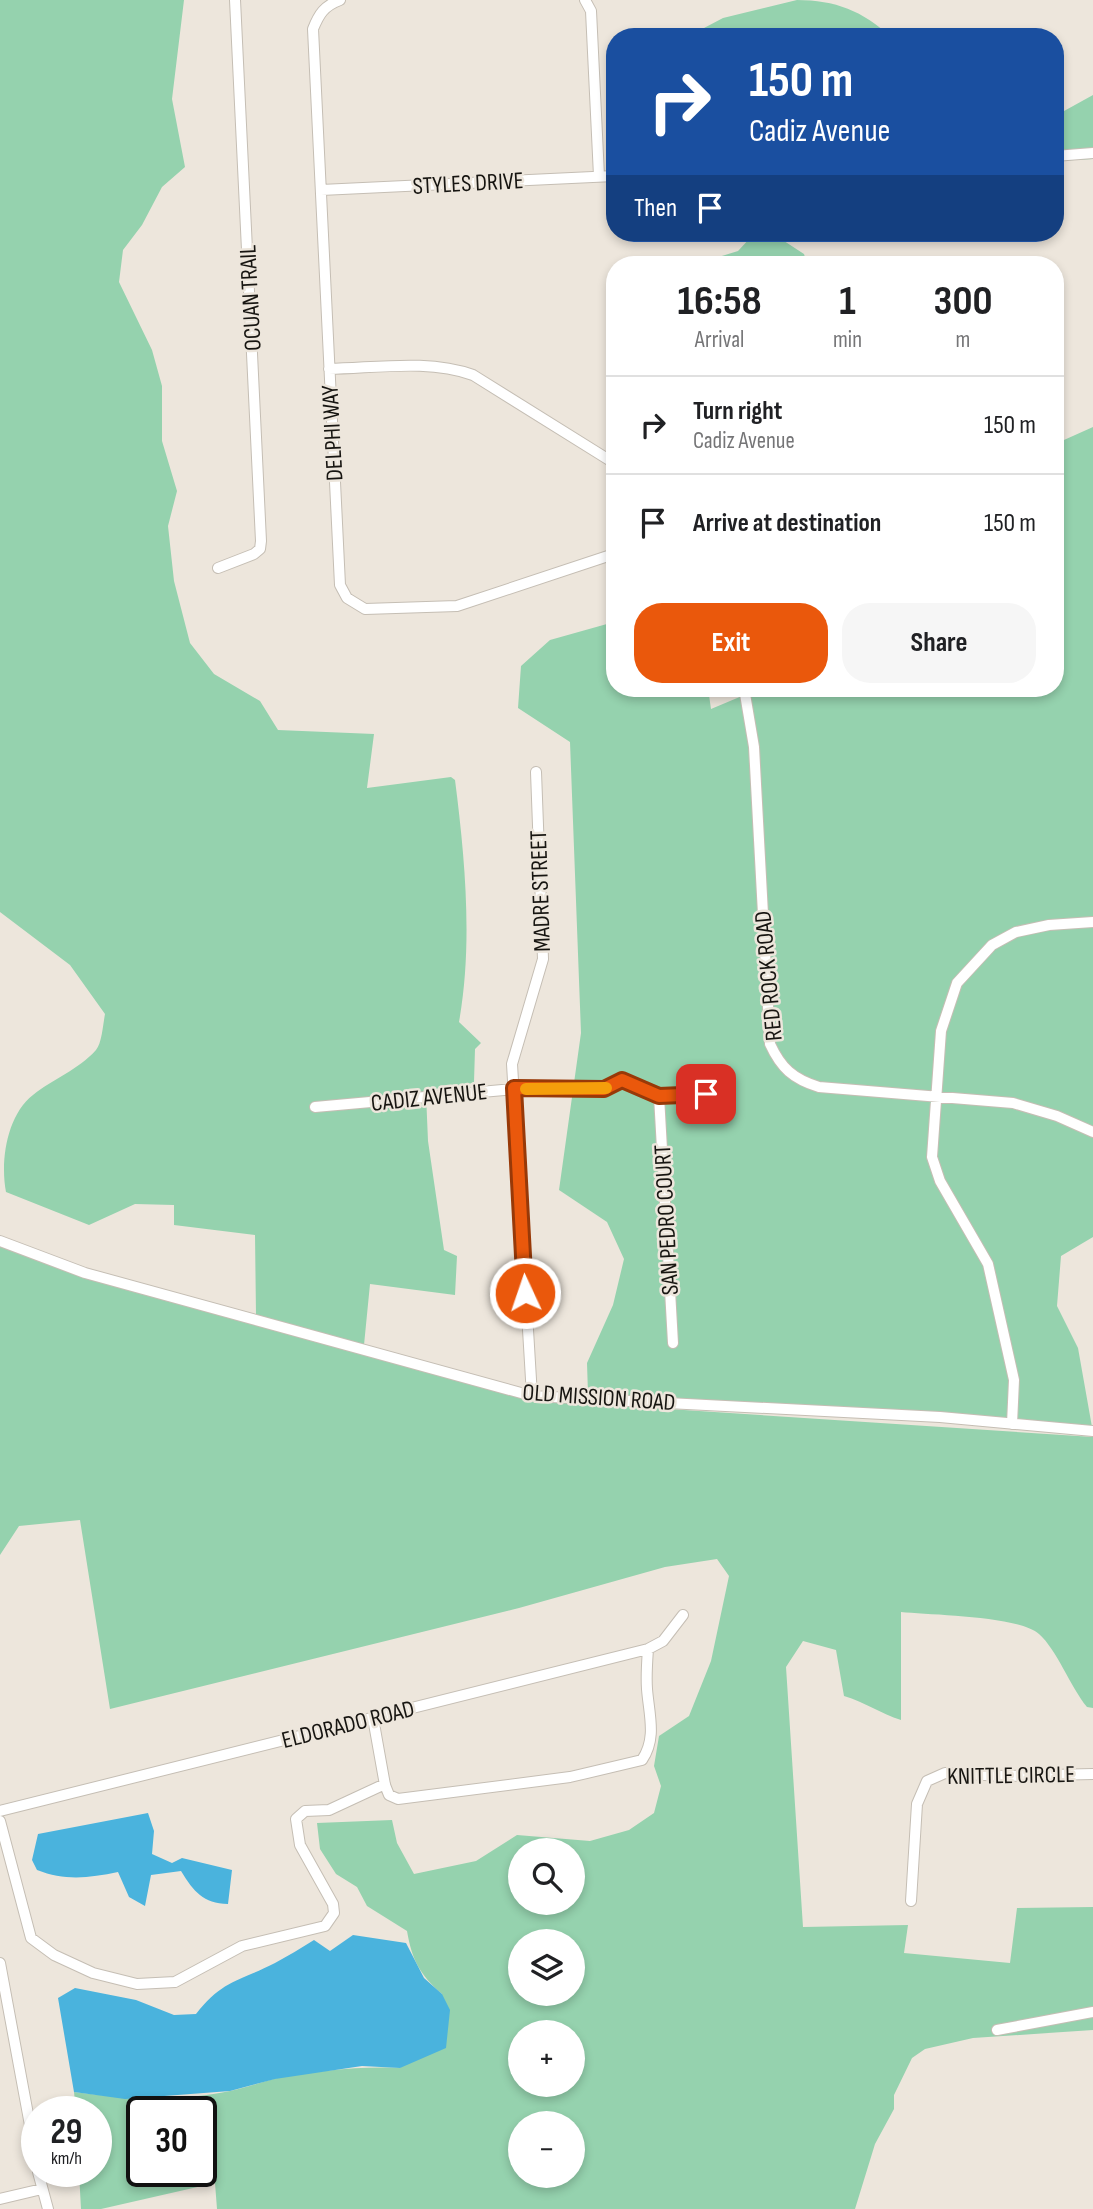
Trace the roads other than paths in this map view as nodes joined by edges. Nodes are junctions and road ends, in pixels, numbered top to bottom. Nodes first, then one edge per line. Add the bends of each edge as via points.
1 (235, 0) edge
2 (340, 0) edge
3 (586, 0) edge
4 (1093, 153) edge
5 (1064, 155) edge
6 (599, 176) junction
7 (606, 176) edge
8 (321, 190) junction
9 (329, 369) junction
10 (606, 458) edge
11 (606, 557) edge
12 (218, 568) dead end
13 (746, 697) edge
14 (536, 772) dead end
15 (1093, 922) edge
16 (514, 1088) junction
17 (706, 1094) dead end
18 (659, 1096) junction
19 (936, 1097) junction
20 (315, 1107) dead end
21 (1093, 1132) edge
22 (0, 1241) edge
23 (673, 1343) dead end
24 (532, 1396) junction
25 (1012, 1424) junction
26 (1093, 1431) edge
27 (683, 1615) dead end
28 (648, 1649) junction
29 (373, 1718) junction
30 (1093, 1774) edge
31 (385, 1784) junction
32 (0, 1811) edge
33 (0, 1821) edge
34 (911, 1901) dead end
35 (0, 1963) edge
36 (1093, 2012) edge
37 (997, 2030) dead end
38 (25, 2096) edge
39 (42, 2189) joint
40 (0, 2199) edge
41 (48, 2209) edge

1 - 12 street, OCUAN TRAIL via 261,541 254,554
2 - 8 street, DELPHI WAY via 328,4 313,29
3 - 6 street via 591,11
4 - 5 street
6 - 7 street, STYLES DRIVE
6 - 8 street, STYLES DRIVE
8 - 9 street, DELPHI WAY
9 - 10 street via 455,369 473,375
9 - 11 street, DELPHI WAY via 340,584 347,598 365,609 457,606
13 - 19 street, RED ROCK ROAD via 754,747 770,1044 780,1066 800,1081 819,1087
14 - 16 street, MADRE STREET via 543,959 516,1044
15 - 19 street via 1016,932 992,945 971,965 946,1010
16 - 18 street, CADIZ AVENUE via 604,1089 622,1080
16 - 20 street, CADIZ AVENUE
16 - 24 street, MADRE STREET
17 - 18 street, CADIZ AVENUE
18 - 23 street, SAN PEDRO COURT
19 - 21 street, RED ROCK ROAD via 1034,1107
19 - 25 street via 932,1157 940,1181 988,1264 1014,1380
22 - 24 street, OLD MISSION ROAD via 85,1273
24 - 25 street, OLD MISSION ROAD
25 - 26 street, OLD MISSION ROAD
27 - 28 street, ELDORADO ROAD via 663,1642
28 - 29 street, ELDORADO ROAD
28 - 31 street via 652,1734 650,1749 642,1760 570,1777 409,1797 389,1795
29 - 31 street
29 - 32 street, ELDORADO ROAD
30 - 34 street, KNITTLE CIRCLE via 945,1773 927,1782 917,1804
31 - 33 street via 329,1810 309,1810 295,1825 300,1845 329,1893 334,1913 325,1926 242,1946 175,1982 137,1984 93,1973 31,1938
35 - 38 street
36 - 37 street
39 - 40 street
39 - 41 street

